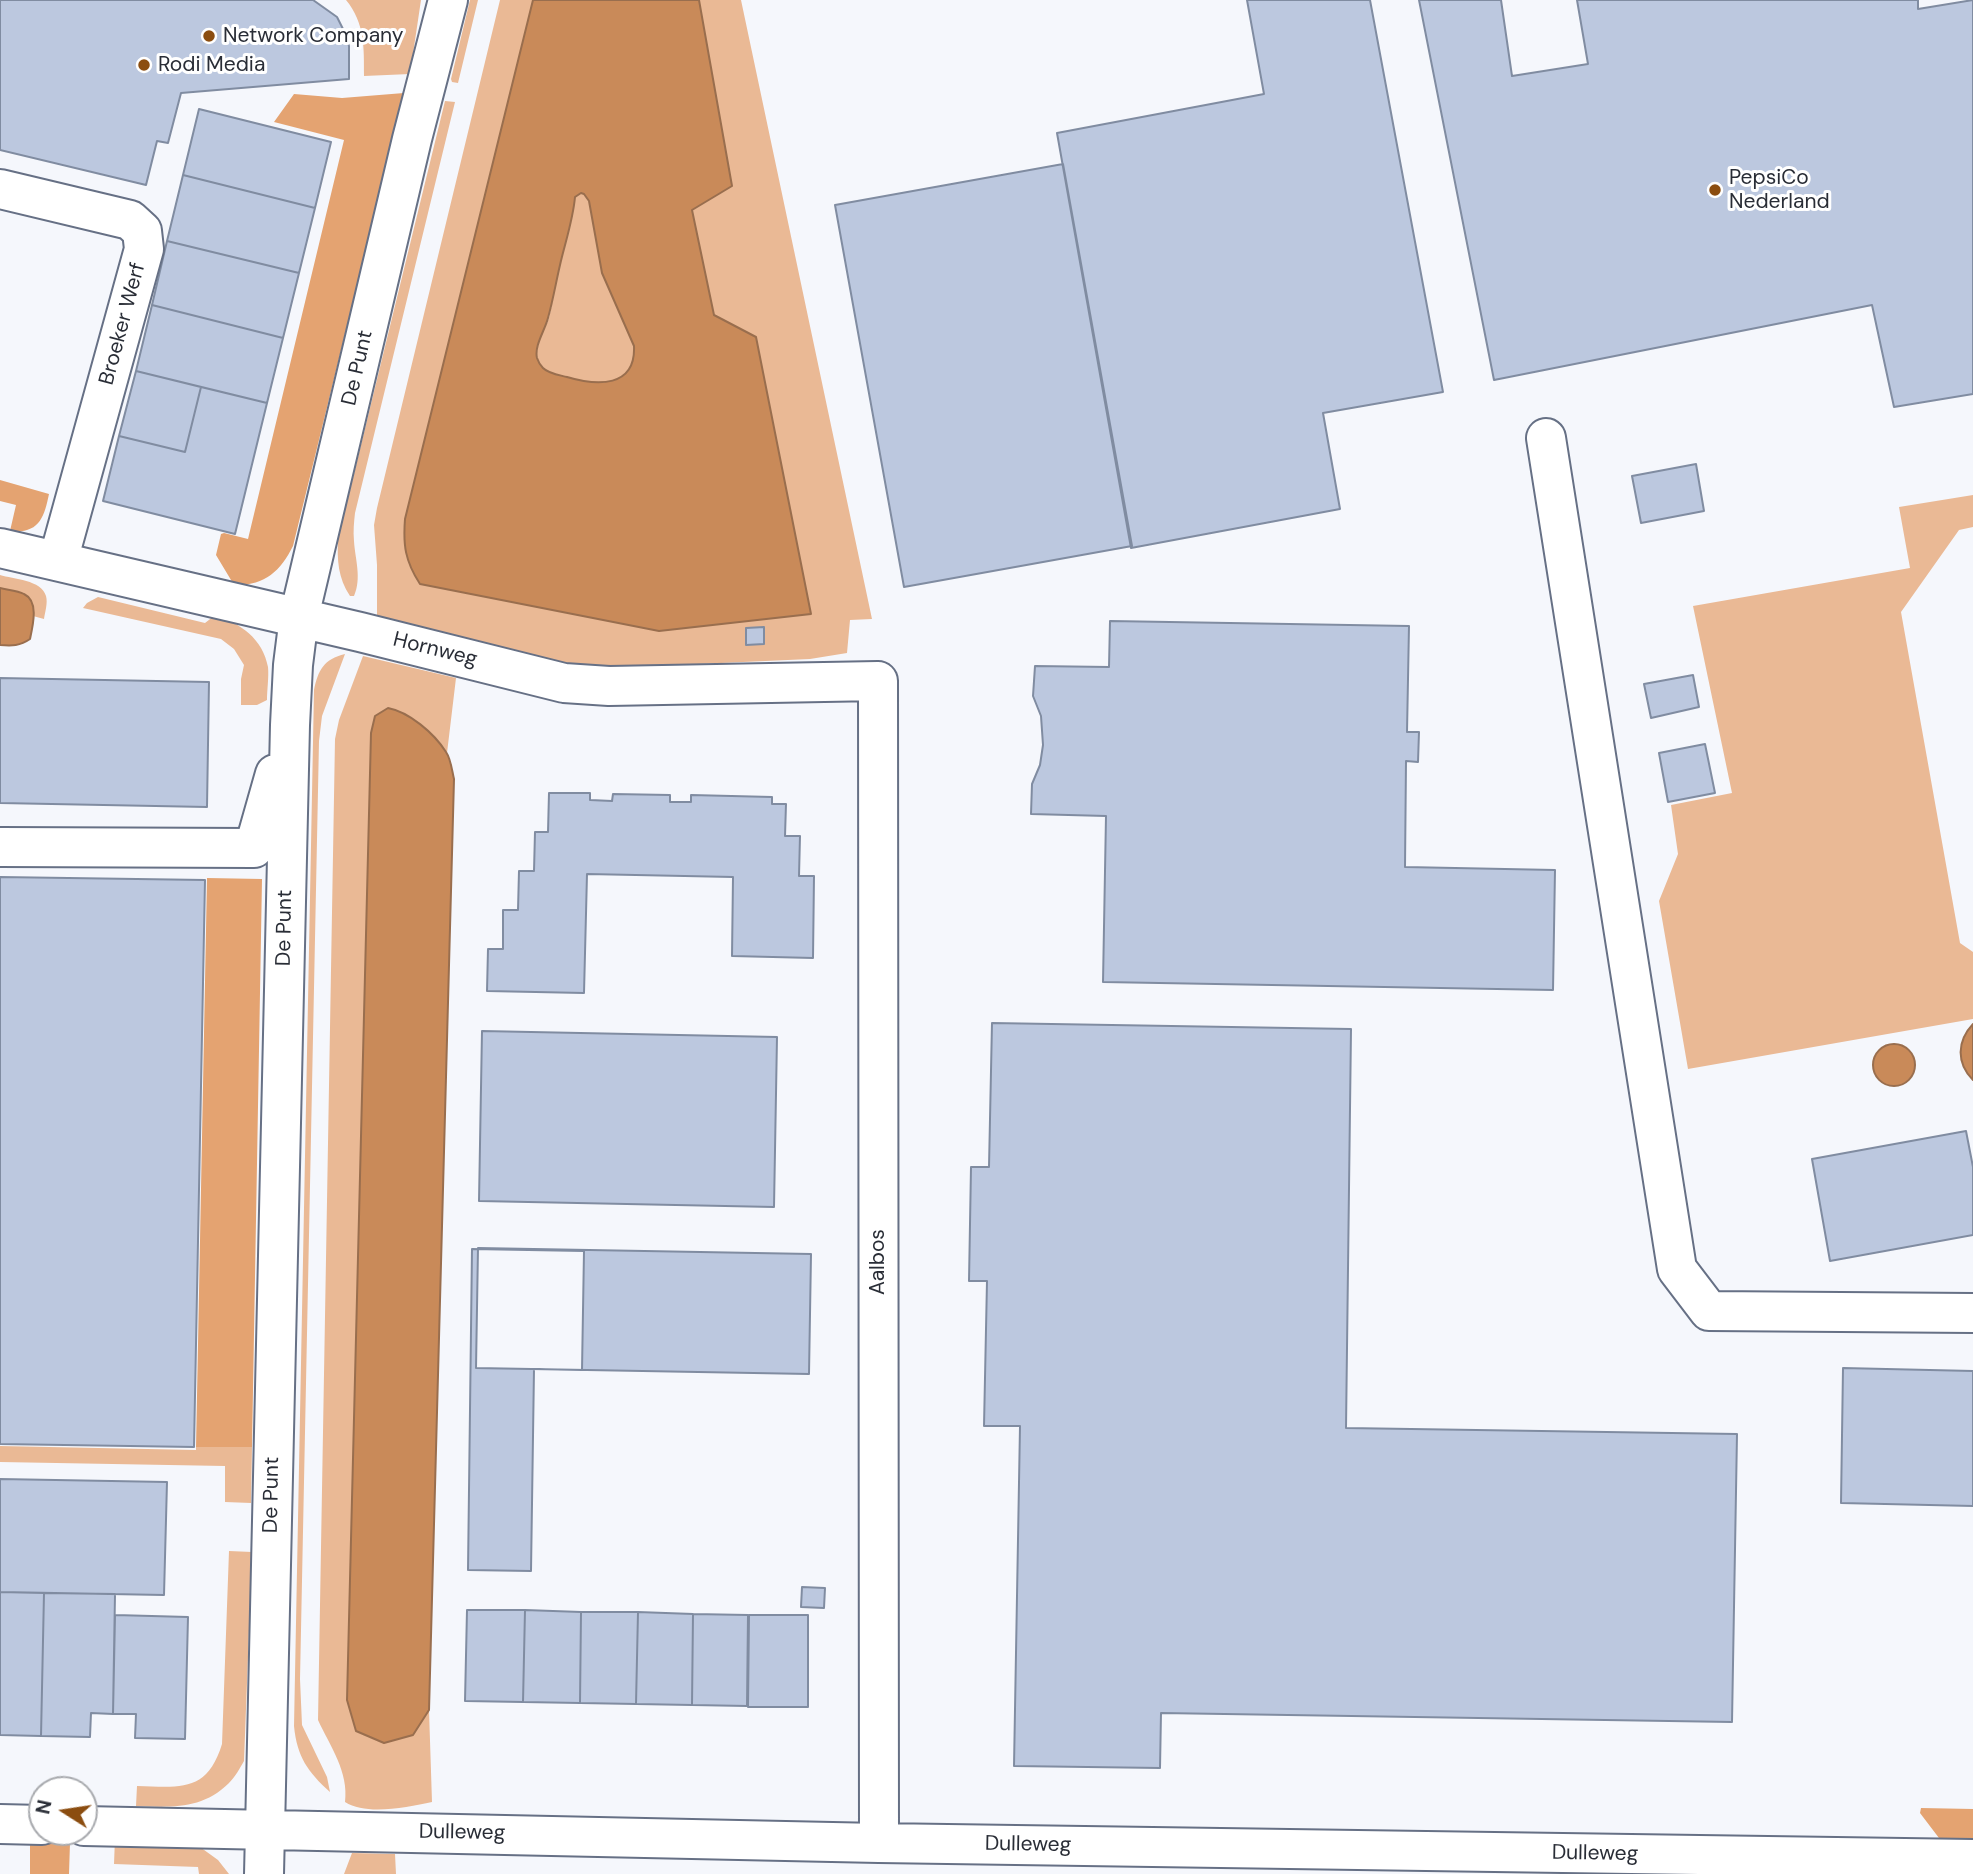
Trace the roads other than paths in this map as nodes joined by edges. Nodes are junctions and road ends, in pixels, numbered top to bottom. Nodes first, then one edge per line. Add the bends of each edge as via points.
1 (448, 0) edge
2 (0, 188) edge
3 (1546, 439) dead end
4 (0, 548) edge
5 (58, 561) junction
6 (299, 617) junction
7 (877, 681) joint
8 (290, 725) junction
9 (0, 847) edge
10 (1973, 1314) edge
11 (0, 1824) edge
12 (28, 1825) edge
13 (98, 1826) edge
14 (264, 1829) junction
15 (879, 1843) junction
16 (1973, 1859) edge
17 (264, 1874) edge

1 - 6 street, De Punt
2 - 5 street, Broeker Werf via 130,220 142,230 144,249
3 - 10 street via 1677,1269 1709,1311
4 - 5 street, Hornweg
5 - 6 street, Hornweg
6 - 7 street, Hornweg via 564,683
6 - 8 street, De Punt
7 - 15 street, Aalbos
8 - 9 street via 254,848
8 - 14 street, De Punt
11 - 12 street
13 - 14 street, Dulleweg
14 - 15 street, Dulleweg
14 - 17 street, De Punt
15 - 16 street, Dulleweg

